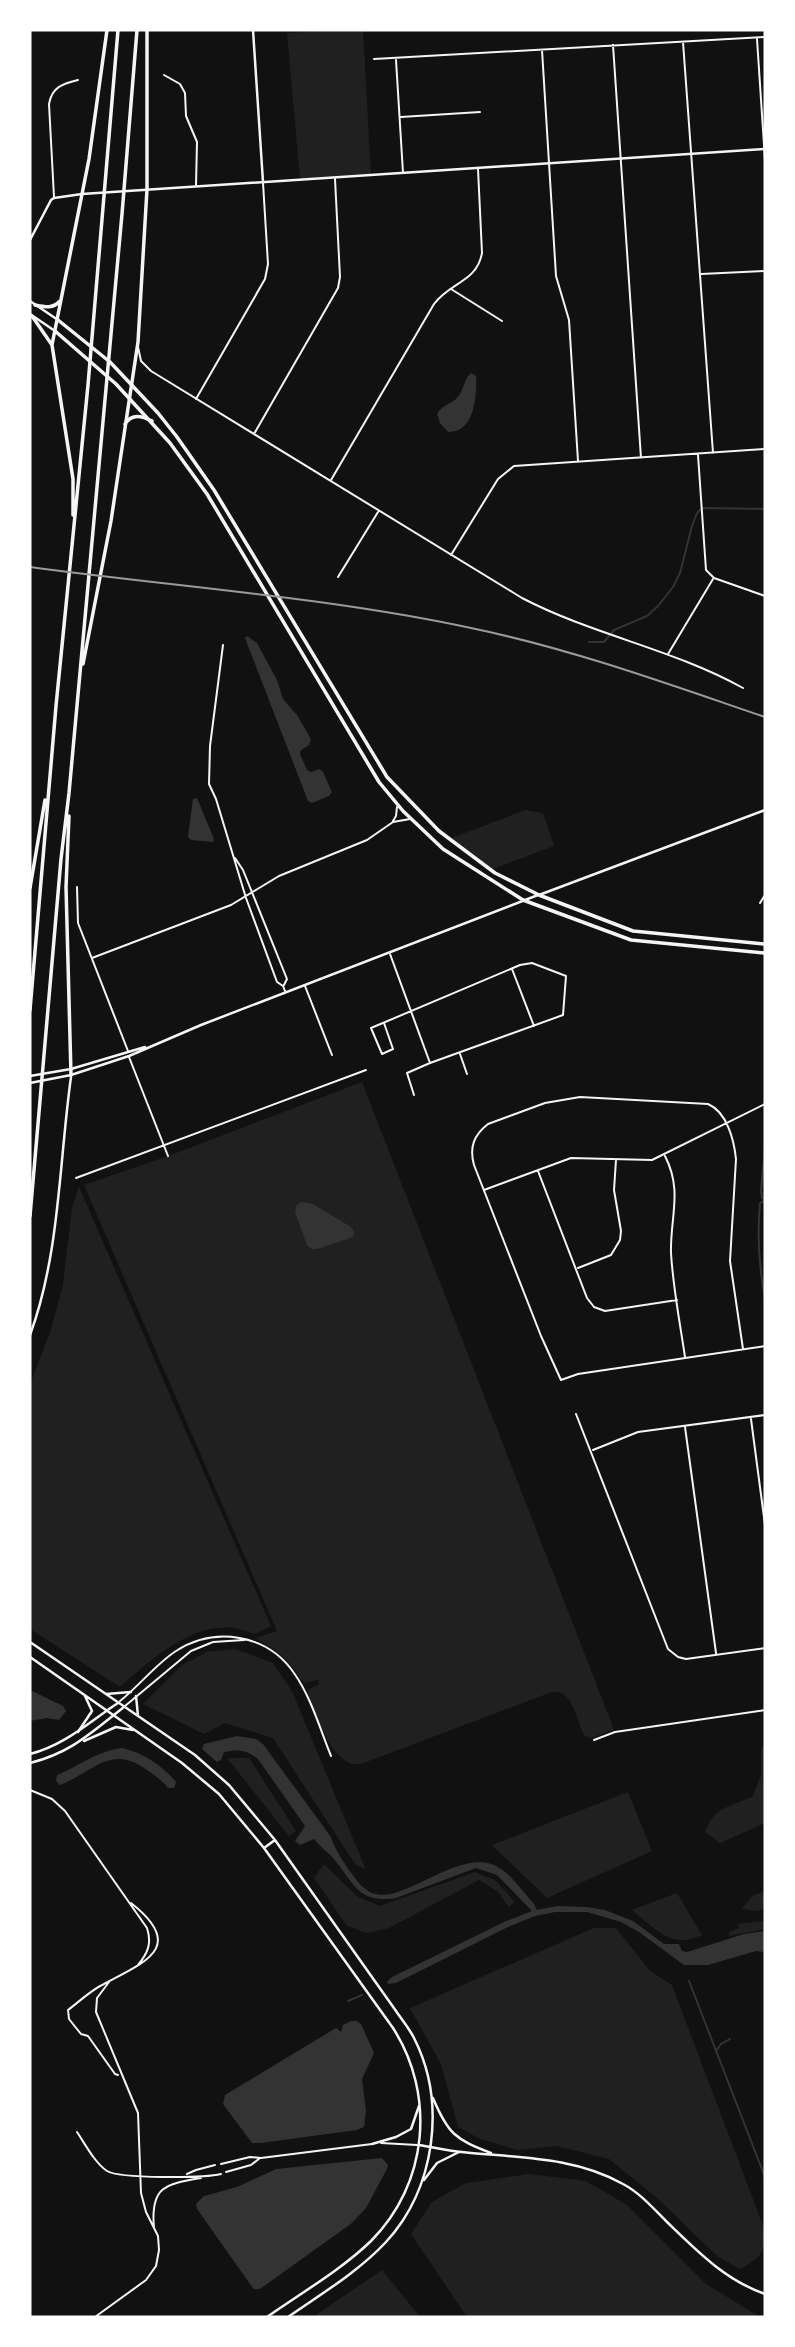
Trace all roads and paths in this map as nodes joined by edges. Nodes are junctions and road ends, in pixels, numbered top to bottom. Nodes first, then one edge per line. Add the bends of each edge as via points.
1 (107, 30) edge
2 (118, 30) edge
3 (137, 30) edge
4 (147, 30) edge
5 (253, 30) edge
6 (757, 37) junction
7 (765, 37) edge
8 (683, 42) junction
9 (613, 45) junction
10 (542, 50) junction
11 (374, 59) dead end
12 (396, 59) junction
13 (164, 75) dead end
14 (78, 80) dead end
15 (480, 112) dead end
16 (400, 118) junction
17 (765, 149) edge
18 (691, 153) junction
19 (620, 158) junction
20 (765, 160) edge
21 (549, 163) junction
22 (478, 168) junction
23 (403, 173) junction
24 (334, 177) junction
25 (263, 182) junction
26 (196, 186) junction
27 (147, 189) junction
28 (82, 194) junction
29 (54, 198) junction
30 (30, 240) edge
31 (765, 271) edge
32 (701, 274) junction
33 (450, 288) junction
34 (63, 296) junction
35 (30, 301) edge
36 (35, 305) junction
37 (31, 315) edge
38 (58, 320) junction
39 (502, 321) dead end
40 (55, 331) junction
41 (138, 342) junction
42 (52, 345) junction
43 (131, 383) junction
44 (130, 397) junction
45 (196, 400) junction
46 (152, 421) junction
47 (124, 426) junction
48 (253, 435) junction
49 (765, 449) edge
50 (713, 453) junction
51 (698, 454) junction
52 (641, 458) junction
53 (578, 461) junction
54 (330, 481) junction
55 (378, 511) junction
56 (73, 539) junction
57 (451, 555) junction
58 (338, 577) dead end
59 (714, 578) junction
60 (765, 596) edge
61 (223, 645) dead end
62 (668, 654) junction
63 (80, 680) junction
64 (743, 688) dead end
65 (51, 764) junction
66 (69, 793) junction
67 (396, 802) junction
68 (765, 810) edge
69 (411, 819) junction
70 (393, 822) junction
71 (234, 857) junction
72 (77, 887) dead end
73 (30, 888) edge
74 (252, 893) junction
75 (539, 895) junction
76 (765, 895) edge
77 (246, 898) junction
78 (523, 900) junction
79 (761, 903) dead end
80 (765, 944) edge
81 (390, 953) junction
82 (765, 953) edge
83 (92, 958) junction
84 (512, 969) junction
85 (304, 985) junction
86 (283, 986) junction
87 (286, 992) junction
88 (30, 1010) edge
89 (411, 1011) junction
90 (384, 1023) junction
91 (535, 1027) junction
92 (150, 1045) junction
93 (128, 1051) junction
94 (459, 1053) junction
95 (332, 1055) dead end
96 (129, 1056) junction
97 (430, 1063) junction
98 (71, 1069) junction
99 (366, 1070) dead end
100 (467, 1073) dead end
101 (71, 1075) junction
102 (30, 1076) edge
103 (30, 1083) edge
104 (414, 1095) dead end
105 (765, 1104) edge
106 (726, 1124) junction
107 (164, 1147) junction
108 (169, 1156) dead end
109 (664, 1156) junction
110 (616, 1159) junction
111 (538, 1170) junction
112 (76, 1178) dead end
113 (484, 1190) junction
114 (30, 1216) edge
115 (576, 1269) junction
116 (677, 1300) junction
117 (30, 1335) edge
118 (765, 1346) edge
119 (743, 1349) junction
120 (685, 1358) junction
121 (576, 1414) dead end
122 (765, 1415) edge
123 (750, 1417) junction
124 (685, 1427) junction
125 (591, 1451) junction
126 (765, 1525) edge
127 (244, 1639) junction
128 (30, 1642) edge
129 (765, 1648) edge
130 (717, 1654) junction
131 (30, 1657) edge
132 (131, 1692) junction
133 (83, 1693) junction
134 (106, 1694) junction
135 (136, 1696) junction
136 (118, 1703) junction
137 (124, 1707) junction
138 (107, 1710) junction
139 (765, 1710) edge
140 (114, 1715) junction
141 (138, 1716) junction
142 (137, 1730) junction
143 (78, 1732) junction
144 (594, 1740) dead end
145 (84, 1741) junction
146 (30, 1754) edge
147 (331, 1756) dead end
148 (30, 1763) edge
149 (30, 1790) edge
150 (275, 1840) junction
151 (264, 1848) junction
152 (131, 1903) junction
153 (138, 1965) junction
154 (109, 1982) junction
155 (120, 2075) junction
156 (431, 2092) junction
157 (420, 2103) junction
158 (77, 2132) dead end
159 (372, 2144) junction
160 (419, 2145) junction
161 (430, 2147) junction
162 (460, 2152) junction
163 (494, 2155) junction
164 (261, 2158) junction
165 (221, 2164) dead end
166 (215, 2165) dead end
167 (226, 2172) dead end
168 (221, 2174) dead end
169 (187, 2175) junction
170 (141, 2176) junction
171 (203, 2178) junction
172 (422, 2183) junction
173 (155, 2229) junction
174 (765, 2294) edge
175 (95, 2317) edge
176 (267, 2317) edge
177 (288, 2317) edge

1 - 28 main road
2 - 56 main road
3 - 63 main road
4 - 27 main road
5 - 25 main road
6 - 7 street
6 - 8 street
6 - 17 street
8 - 9 street
8 - 18 street
9 - 10 street
9 - 19 street
10 - 12 street
10 - 21 street
11 - 12 street
12 - 16 street
13 - 26 street via 180,84 185,93 186,116 197,142
14 - 29 street via 62,83 49,104
15 - 16 street
16 - 23 street
17 - 18 main road
17 - 20 street
18 - 19 main road
18 - 32 street
19 - 21 main road
19 - 52 street
21 - 22 main road
21 - 53 street via 556,276 569,320
22 - 23 main road
22 - 33 street via 480,264 474,274
23 - 24 main road
24 - 25 main road
24 - 48 street via 338,288
25 - 26 main road
25 - 45 street via 265,279
26 - 27 main road
27 - 28 main road
27 - 41 main road
28 - 29 main road
28 - 34 main road
29 - 30 main road
31 - 32 street
32 - 50 street
33 - 39 street
33 - 54 street via 435,304
34 - 36 main road via 54,306
34 - 38 main road
35 - 36 main road
36 - 38 main road
37 - 40 main road
37 - 42 main road
38 - 40 main road
38 - 43 main road
40 - 42 main road
40 - 44 main road
41 - 43 main road
41 - 45 street via 141,361 151,372
42 - 56 main road via 73,479
43 - 44 main road
43 - 75 main road via 159,413 214,490 387,777 449,839 495,873
44 - 46 main road
44 - 47 main road
45 - 48 street
46 - 47 main road via 135,416
46 - 67 main road via 207,495 379,782
47 - 63 main road
48 - 54 street
49 - 50 street
50 - 51 street
51 - 52 street
51 - 59 street via 706,570
52 - 53 street
53 - 57 street via 514,466 505,471
54 - 55 street
55 - 57 street
55 - 58 street
56 - 65 main road
57 - 62 street via 538,606
59 - 60 street
59 - 62 street
61 - 71 street via 208,768 210,789
62 - 64 street via 712,670
63 - 66 main road
65 - 73 main road
65 - 88 main road
66 - 98 main road via 66,887
66 - 114 main road
67 - 69 main road
67 - 70 street
68 - 75 main road
69 - 70 street
69 - 78 main road via 452,856
70 - 74 street via 367,841 279,876
71 - 74 street
71 - 77 street
72 - 83 street via 78,923
74 - 77 street
74 - 86 street via 287,979
75 - 78 main road
75 - 80 main road via 633,931
76 - 79 street
77 - 83 street
77 - 86 street via 277,982
78 - 81 main road
78 - 82 main road via 631,940
81 - 85 main road
81 - 89 street
83 - 93 street
84 - 89 street
84 - 91 street
84 - 91 street via 532,963 566,976 563,1015
85 - 87 main road
85 - 95 street
86 - 87 street
87 - 92 main road
89 - 90 street
89 - 97 street
90 - 90 street via 371,1028 382,1054 393,1049
91 - 94 street
92 - 93 main road
92 - 96 main road
93 - 96 street
93 - 98 main road
94 - 97 street
94 - 100 street
96 - 101 main road
96 - 107 street
97 - 104 street via 407,1073
98 - 101 main road
98 - 102 main road
99 - 107 street
101 - 103 main road
101 - 117 main road via 50,1260
105 - 106 street
106 - 109 street
106 - 113 street via 720,1112 708,1104 580,1097 545,1103 480,1130 471,1156
106 - 119 street via 735,1145 730,1261
107 - 108 street
107 - 112 street
109 - 110 street via 645,1161
109 - 116 street via 676,1186 671,1253
110 - 111 street via 571,1158
110 - 115 street via 614,1190 620,1240 611,1255
111 - 113 street
111 - 115 street
113 - 120 street via 561,1380
115 - 116 street via 587,1298 605,1311
116 - 120 street
118 - 119 street
119 - 120 street
121 - 125 street
122 - 123 street
123 - 124 street
123 - 126 street
124 - 125 street via 638,1432
124 - 130 street
125 - 130 street via 668,1649 686,1659
127 - 132 street via 219,1636 189,1644
127 - 135 street via 197,1647
127 - 147 street via 268,1648 292,1670
128 - 134 main road
129 - 130 street
131 - 133 main road
132 - 134 main road
132 - 136 street
133 - 138 main road
133 - 143 main road via 92,1711
134 - 136 main road
135 - 137 street
135 - 141 main road
136 - 137 main road
136 - 138 main road
137 - 140 main road
137 - 141 main road
138 - 140 main road
138 - 143 main road
139 - 144 street via 615,1732
140 - 142 main road
140 - 145 main road
141 - 150 main road via 229,1785
142 - 145 main road via 116,1727
142 - 151 main road via 200,1776
143 - 146 main road
145 - 148 main road
149 - 152 street via 52,1799 65,1811
150 - 151 main road
150 - 156 main road via 414,2037
151 - 157 main road via 399,2038
152 - 153 street via 150,1938
152 - 153 street via 152,1921 158,1937 153,1953
153 - 154 street
154 - 155 street via 97,1997 96,2012
154 - 155 street via 67,2014
155 - 170 street via 139,2117
156 - 161 main road
156 - 163 main road via 444,2125 457,2138
157 - 159 main road via 411,2129
157 - 160 main road
158 - 170 street via 105,2170
159 - 160 street
159 - 164 street
160 - 161 main road
160 - 176 main road via 408,2186 375,2236
161 - 162 main road
161 - 172 main road
162 - 163 main road
162 - 172 main road via 437,2163
163 - 174 main road via 567,2162 596,2170 650,2204 711,2264
164 - 165 street
164 - 167 street
166 - 169 street
168 - 171 street
169 - 170 street
169 - 171 street
170 - 173 street via 142,2199
171 - 173 street via 163,2188 155,2205
172 - 177 main road via 386,2242
173 - 175 street via 159,2250 152,2274

